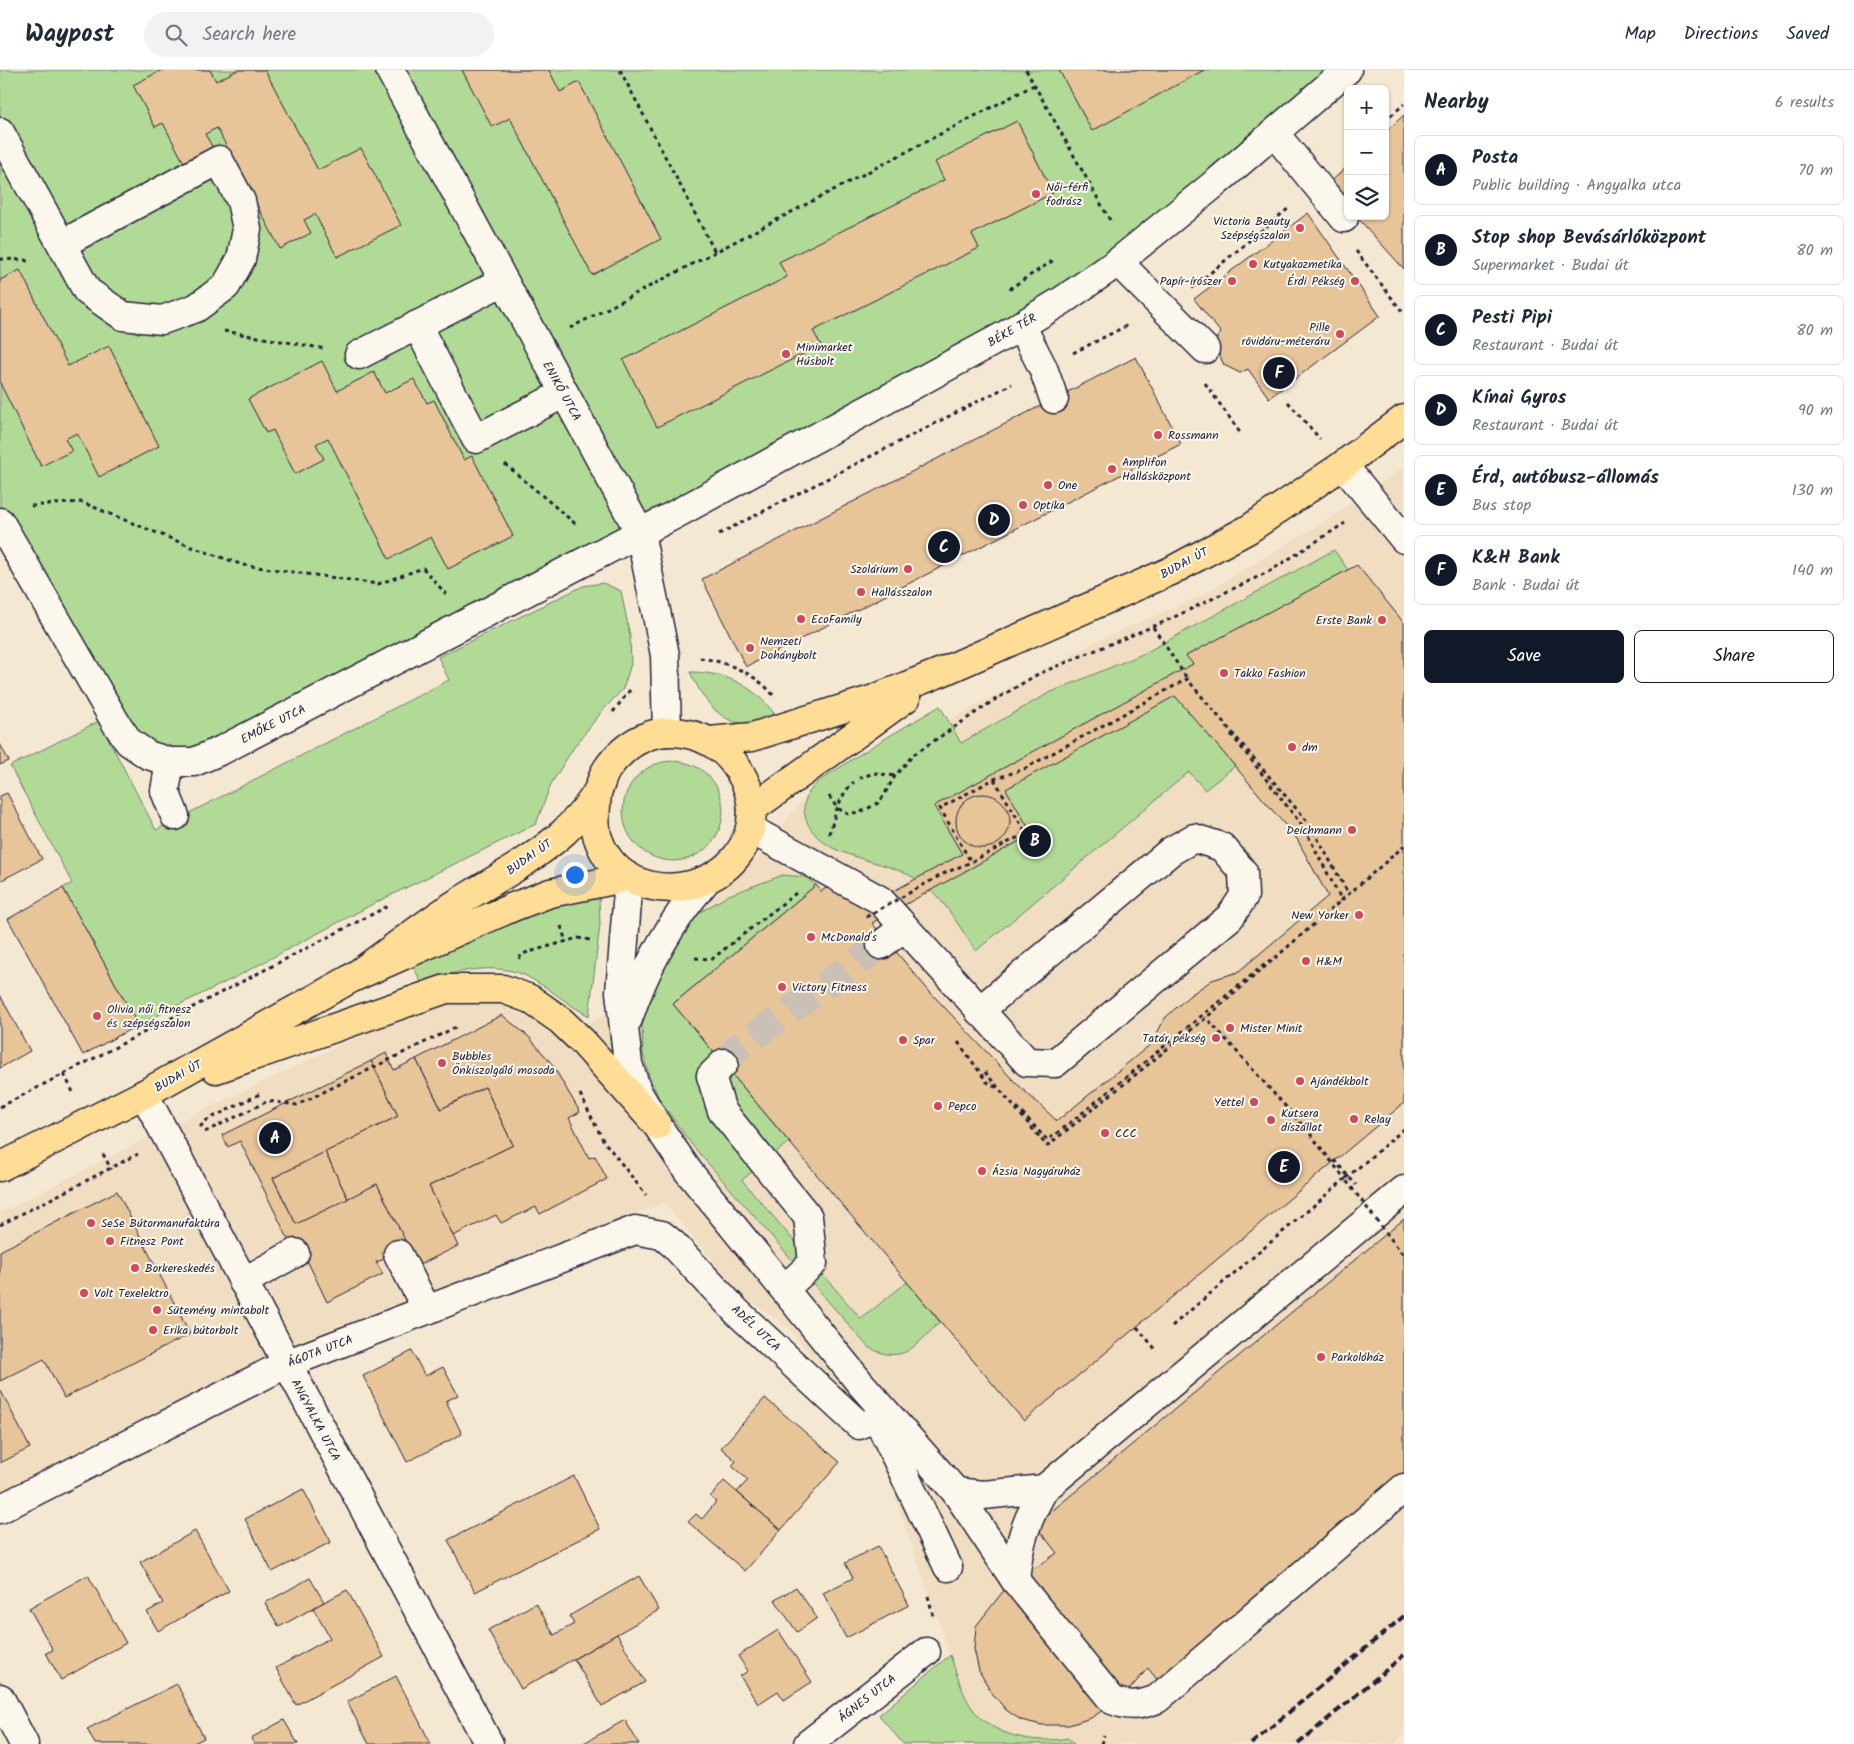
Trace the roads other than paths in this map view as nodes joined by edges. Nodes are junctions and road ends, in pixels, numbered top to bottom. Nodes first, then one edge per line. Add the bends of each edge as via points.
1 (390, 70) edge
2 (1347, 70) edge
3 (0, 132) edge
4 (1275, 134) junction
5 (1344, 218) dead end
6 (62, 244) junction
7 (1118, 262) junction
8 (502, 282) junction
9 (417, 325) junction
10 (1021, 325) junction
11 (1205, 349) dead end
12 (359, 355) road end
13 (563, 394) junction
14 (1054, 399) dead end
15 (1404, 420) edge
16 (1343, 466) junction
17 (0, 522) edge
18 (640, 533) junction
19 (1404, 539) edge
20 (944, 671) junction
21 (667, 732) junction
22 (710, 741) junction
23 (170, 762) junction
24 (597, 793) junction
25 (175, 816) dead end
26 (751, 819) junction
27 (629, 877) junction
28 (705, 882) junction
29 (904, 927) junction
30 (881, 945) tunnel mouth
31 (352, 978) junction
32 (979, 1011) junction
33 (625, 1030) junction
34 (724, 1063) tunnel mouth
35 (144, 1094) junction
36 (657, 1125) junction
37 (0, 1167) edge
38 (1404, 1190) edge
39 (648, 1231) joint
40 (296, 1253) dead end
41 (398, 1254) dead end
42 (243, 1282) junction
43 (784, 1289) junction
44 (427, 1310) junction
45 (286, 1364) junction
46 (861, 1384) junction
47 (859, 1424) dead end
48 (1404, 1488) edge
49 (1044, 1490) junction
50 (956, 1492) junction
51 (0, 1509) edge
52 (948, 1567) dead end
53 (1015, 1580) junction
54 (926, 1652) dead end
55 (0, 1698) edge
56 (24, 1744) edge
57 (489, 1744) edge
58 (808, 1744) edge

1 - 8 street, ENIKŐ UTCA
2 - 4 street, BÉKE TÉR
3 - 6 street
4 - 5 street
4 - 7 street, BÉKE TÉR
6 - 6 street via 87,291 123,316 162,320 196,308 226,286 240,259 247,229 241,201 219,160
7 - 10 street, BÉKE TÉR
7 - 11 street
8 - 9 street
8 - 13 street, ENIKŐ UTCA
9 - 12 street
9 - 13 street via 476,439
10 - 14 street via 1043,368
10 - 18 street, BÉKE TÉR via 898,395
13 - 18 street, ENIKŐ UTCA
15 - 16 main road, BUDAI ÚT
16 - 19 street
16 - 20 main road, BUDAI ÚT via 1249,529 1171,571
17 - 23 street, EMŐKE UTCA via 129,742 148,755
18 - 21 street, ENIKŐ UTCA via 665,655
18 - 23 street, EMŐKE UTCA via 222,750 194,762
20 - 22 main road, BUDAI ÚT via 793,726 752,737
20 - 26 main road, BUDAI ÚT via 809,765
21 - 22 main road, BUDAI ÚT via 689,734
21 - 24 main road, BUDAI ÚT via 643,738 622,751 606,770
22 - 26 main road, BUDAI ÚT via 728,755 749,790
23 - 25 street via 165,791
24 - 27 main road, BUDAI ÚT via 595,818 599,841 611,860
24 - 31 main road, BUDAI ÚT via 564,832
26 - 28 main road, BUDAI ÚT via 740,851 725,869
26 - 29 street via 880,900
27 - 28 main road, BUDAI ÚT via 658,887 682,888
27 - 31 main road, BUDAI ÚT via 588,884 531,900
27 - 33 street via 620,992
28 - 33 street via 681,909 641,980
29 - 30 street
29 - 32 street
31 - 35 main road, BUDAI ÚT
32 - 32 street via 1027,1062 1055,1063 1230,917 1244,896 1243,872 1222,847 1194,838 1172,851
33 - 36 street via 628,1064 637,1091
34 - 43 street via 711,1076 722,1111 808,1217 813,1263
35 - 36 main road via 446,989 503,989 530,999 560,1020
35 - 37 main road, BUDAI ÚT
35 - 42 street, ANGYALKA UTCA
36 - 43 street via 688,1171
38 - 49 street
39 - 44 street, ÁGOTA UTCA via 635,1230
39 - 47 street, ADÉL UTCA via 662,1235 673,1244 736,1311
40 - 42 street
41 - 44 street
42 - 45 street, ANGYALKA UTCA
43 - 46 street
44 - 45 street, ÁGOTA UTCA
45 - 51 street, ÁGOTA UTCA
45 - 57 street, ANGYALKA UTCA
46 - 50 street
46 - 52 street
48 - 53 street via 1156,1699 1140,1706 1112,1700
49 - 50 street via 983,1495
49 - 53 street via 1028,1517 1019,1544
50 - 53 street
54 - 58 street, ÁGNES UTCA
55 - 56 street

